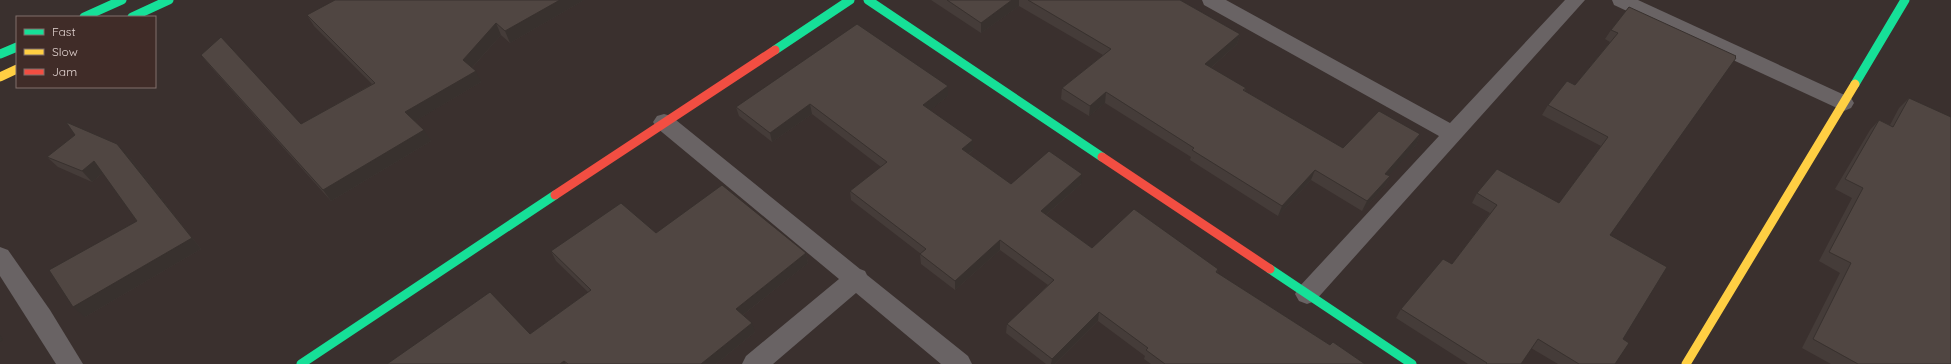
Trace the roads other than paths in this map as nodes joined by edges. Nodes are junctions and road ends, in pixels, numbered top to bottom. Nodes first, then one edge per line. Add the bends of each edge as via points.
1 (122, 0) edge
2 (170, 0) edge
3 (850, 0) edge
4 (868, 0) edge
5 (1211, 0) edge
6 (1576, 0) edge
7 (1621, 0) edge
8 (1905, 0) edge
9 (86, 16) edge
10 (134, 16) edge
11 (16, 47) edge
12 (0, 54) edge
13 (16, 69) edge
14 (0, 77) edge
15 (1844, 102) junction
16 (664, 122) junction
17 (1452, 134) junction
18 (0, 257) edge
19 (857, 278) junction
20 (1307, 294) junction
21 (70, 364) edge
22 (301, 364) edge
23 (755, 364) edge
24 (959, 364) edge
25 (1412, 364) edge
26 (1686, 364) edge

1 - 9 street
2 - 10 street
3 - 16 street
4 - 20 street
5 - 17 street
6 - 17 street
7 - 15 street
8 - 15 street
11 - 12 street
13 - 14 street
15 - 26 street
16 - 19 street
16 - 22 street
17 - 20 street
18 - 21 street via 42,317
19 - 23 street
19 - 24 street
20 - 25 street

